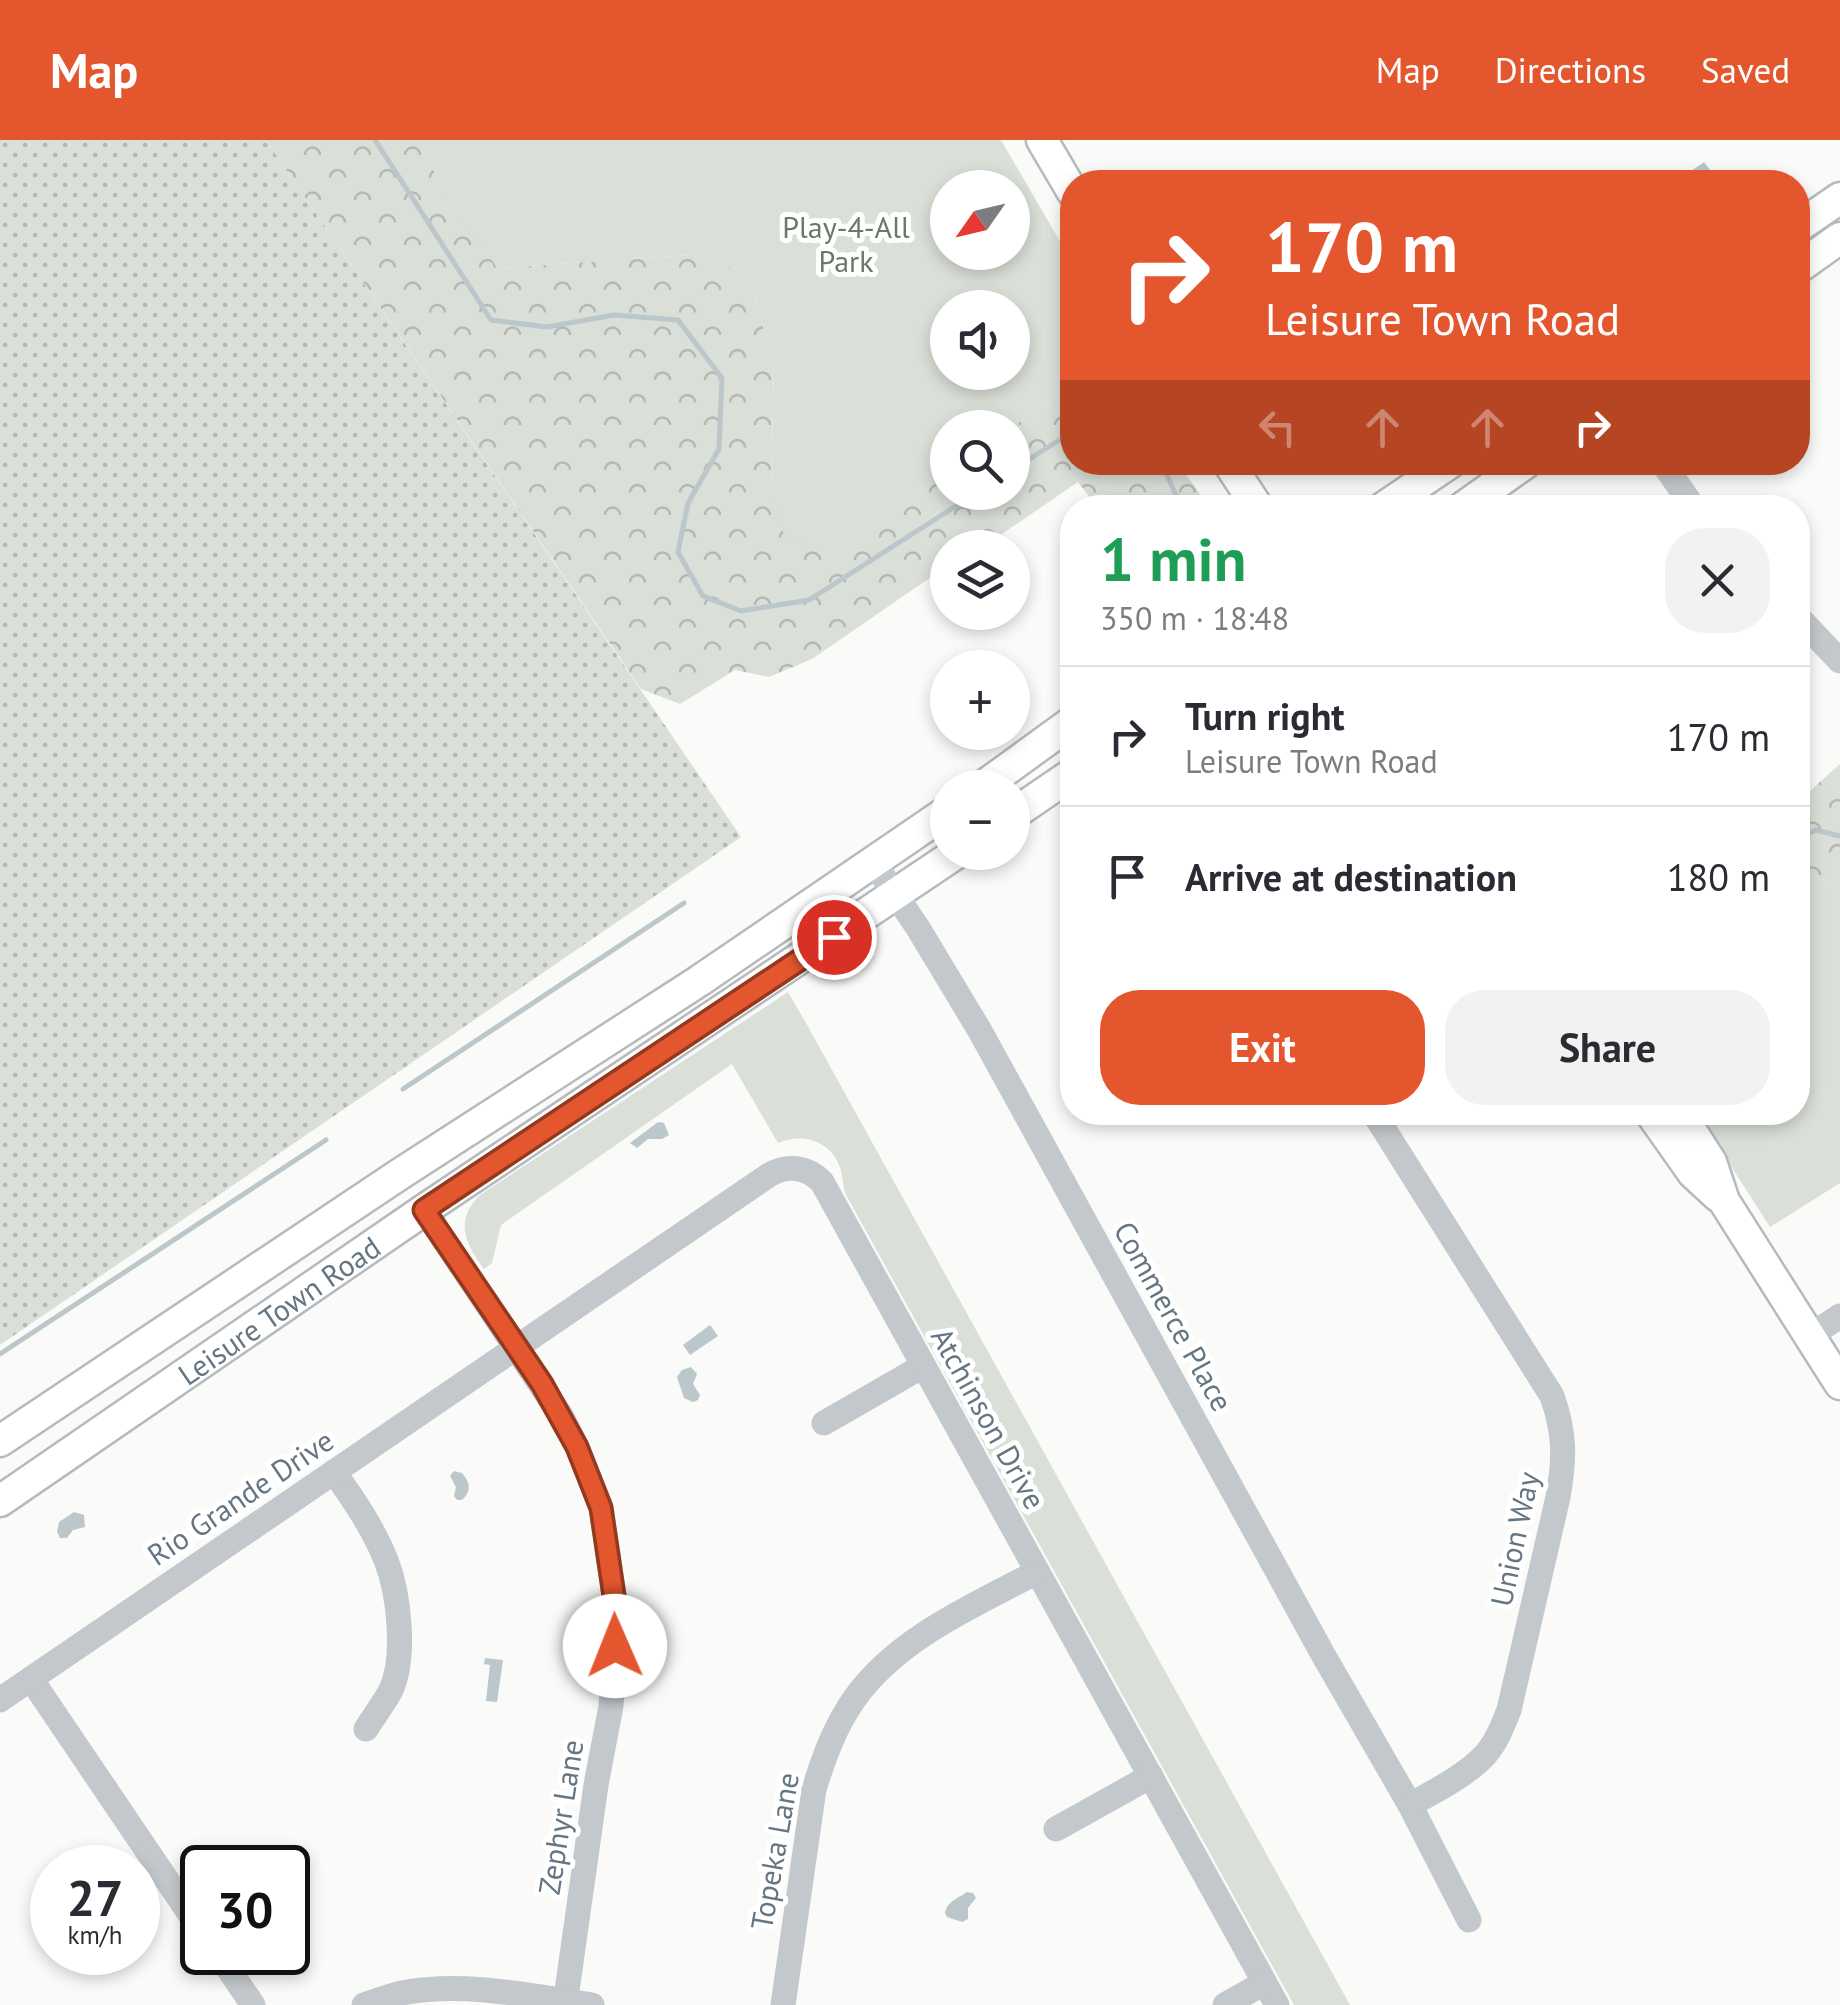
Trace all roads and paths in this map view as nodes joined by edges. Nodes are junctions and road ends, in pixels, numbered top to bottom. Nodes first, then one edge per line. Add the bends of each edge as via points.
1 (1042, 140) edge
2 (1060, 171) edge
3 (1840, 198) edge
4 (1810, 218) edge
5 (1840, 238) edge
6 (1810, 259) edge
7 (1432, 475) edge
8 (1509, 475) edge
9 (1402, 495) edge
10 (1480, 495) edge
11 (1810, 630) edge
12 (1840, 661) edge
13 (1060, 736) edge
14 (1007, 770) edge
15 (1060, 782) edge
16 (1030, 803) edge
17 (930, 824) edge
18 (874, 863) junction
19 (932, 870) edge
20 (896, 895) junction
21 (478, 1124) junction
22 (1380, 1125) edge
23 (1659, 1125) edge
24 (1688, 1125) edge
25 (400, 1174) junction
26 (1724, 1201) junction
27 (424, 1210) junction
28 (281, 1308) junction
29 (1840, 1316) edge
30 (1810, 1336) junction
31 (517, 1348) junction
32 (923, 1366) junction
33 (1840, 1384) edge
34 (824, 1422) dead end
35 (0, 1441) edge
36 (334, 1472) junction
37 (0, 1501) edge
38 (1037, 1572) junction
39 (31, 1678) junction
40 (0, 1700) edge
41 (366, 1729) dead end
42 (1151, 1776) junction
43 (1410, 1806) junction
44 (1056, 1830) dead end
45 (180, 1899) edge
46 (1468, 1920) dead end
47 (232, 1975) edge
48 (1270, 1994) edge
49 (565, 2003) edge
50 (253, 2005) edge
51 (364, 2005) edge
52 (592, 2005) edge
53 (783, 2005) edge
54 (1225, 2005) edge

1 - 2 main road
3 - 4 main road
5 - 6 main road
7 - 9 main road
8 - 10 main road
11 - 12 street
13 - 14 main road
15 - 16 main road
17 - 18 main road, Leisure Town Road
18 - 20 street, Commerce Place
18 - 21 main road, Leisure Town Road
19 - 20 main road, Leisure Town Road
20 - 27 main road, Leisure Town Road
20 - 43 street, Commerce Place via 980,1031
21 - 25 main road, Leisure Town Road
21 - 27 main road via 471,1149 424,1182
22 - 43 street, Union Way via 1552,1396 1564,1443 1558,1497 1509,1710 1485,1754
23 - 26 main road via 1693,1173
24 - 26 main road
25 - 28 main road via 396,1204 301,1270
25 - 35 main road, Leisure Town Road
26 - 30 main road
27 - 28 main road, Leisure Town Road
27 - 31 street, Zephyr Lane
28 - 37 main road, Leisure Town Road
29 - 30 street
30 - 33 main road
31 - 32 street, Atchinson Drive via 769,1175 791,1167 822,1182
31 - 36 street, Rio Grande Drive
31 - 49 street, Zephyr Lane via 562,1416 601,1508 617,1616 611,1706
32 - 34 street
32 - 38 street, Atchinson Drive
36 - 39 street, Rio Grande Drive
36 - 41 street via 387,1562 398,1616 400,1659 392,1688
38 - 42 street, Atchinson Drive
38 - 53 street, Topeka Lane via 906,1648 855,1698 834,1733 814,1789
39 - 40 street, Rio Grande Drive
39 - 45 street
42 - 44 street
42 - 48 street, Atchinson Drive
43 - 46 street, Commerce Place
47 - 50 street
48 - 54 street
49 - 51 street via 444,1989
49 - 52 street

